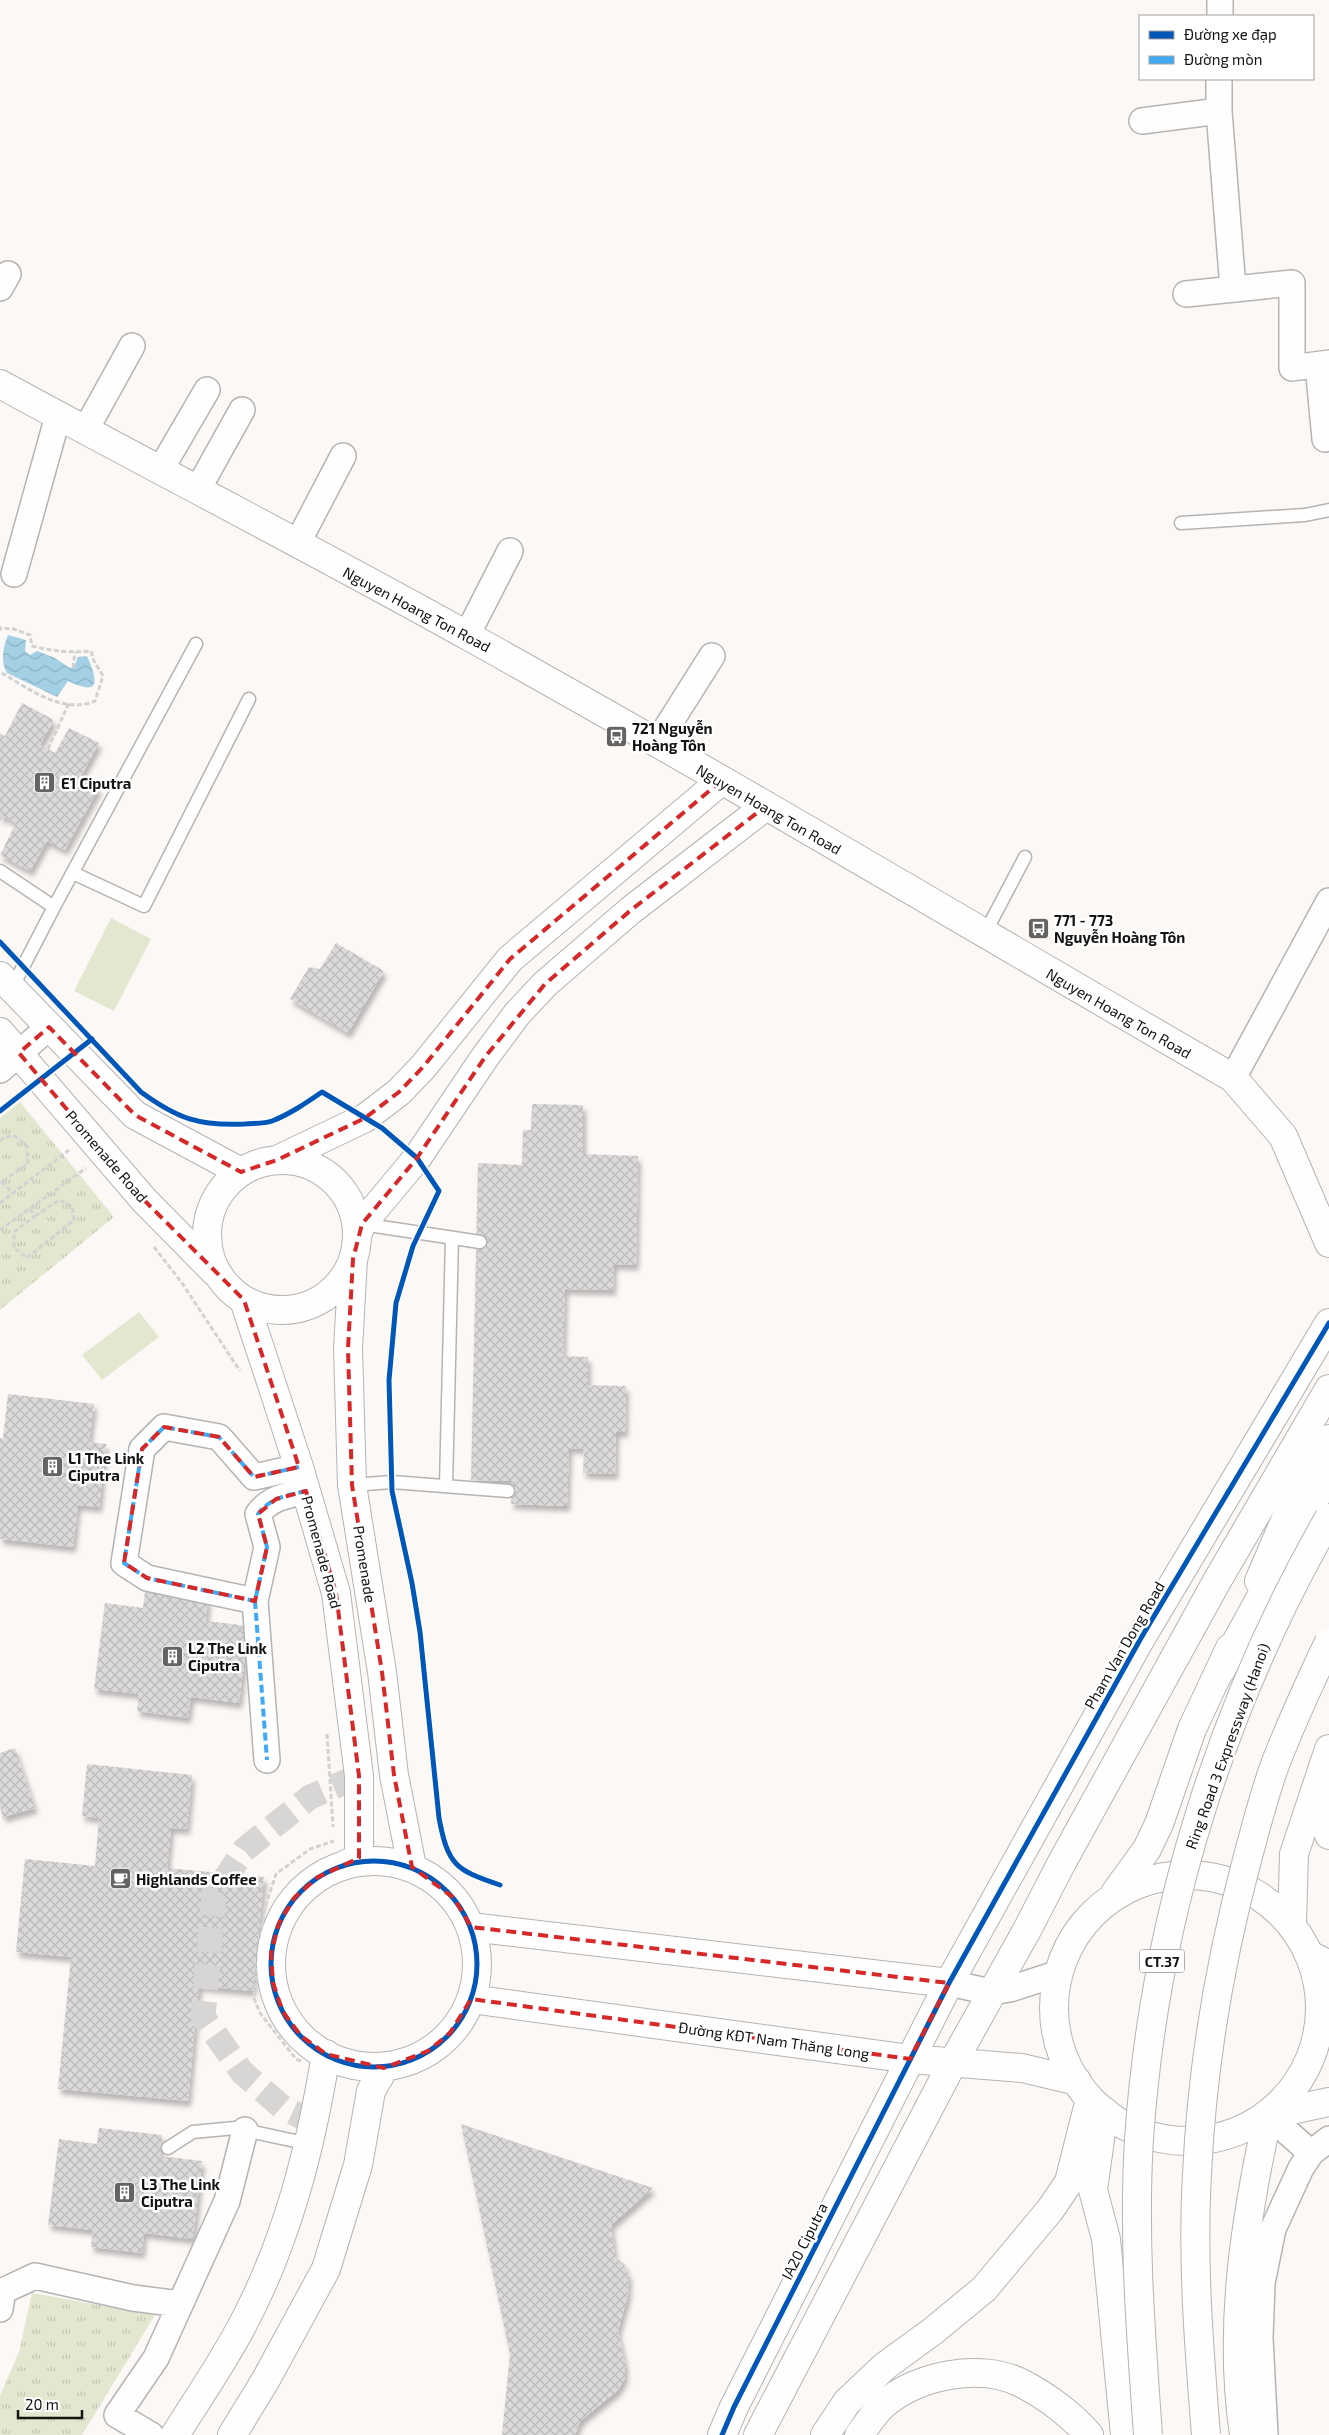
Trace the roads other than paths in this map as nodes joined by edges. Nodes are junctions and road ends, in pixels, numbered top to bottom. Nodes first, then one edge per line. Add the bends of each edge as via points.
1 (1220, 0) edge
2 (1220, 15) edge
3 (1219, 80) edge
4 (1219, 111) junction
5 (1142, 121) dead end
6 (1233, 289) junction
7 (1186, 294) dead end
8 (132, 346) dead end
9 (1324, 364) edge
10 (0, 384) edge
11 (207, 390) dead end
12 (242, 410) dead end
13 (58, 416) junction
14 (85, 431) junction
15 (1325, 439) dead end
16 (343, 456) dead end
17 (161, 469) junction
18 (198, 490) junction
19 (1329, 510) edge
20 (1181, 523) dead end
21 (297, 544) junction
22 (510, 551) dead end
23 (14, 574) dead end
24 (467, 635) junction
25 (196, 644) dead end
26 (712, 656) dead end
27 (249, 699) dead end
28 (657, 742) junction
29 (721, 781) junction
30 (766, 806) junction
31 (1025, 858) dead end
32 (0, 871) edge
33 (73, 873) junction
34 (1329, 901) edge
35 (54, 907) junction
36 (984, 934) junction
37 (6, 982) edge
38 (49, 1027) junction
39 (0, 1032) edge
40 (9, 1062) edge
41 (1233, 1078) junction
42 (277, 1160) junction
43 (241, 1172) junction
44 (452, 1238) junction
45 (357, 1240) junction
46 (480, 1242) dead end
47 (1329, 1243) edge
48 (220, 1276) junction
49 (244, 1300) junction
50 (1329, 1323) edge
51 (1329, 1389) edge
52 (1329, 1439) edge
53 (1329, 1473) edge
54 (302, 1479) junction
55 (352, 1485) junction
56 (446, 1486) junction
57 (508, 1491) dead end
58 (1329, 1508) edge
59 (1329, 1518) edge
60 (255, 1601) junction
61 (1329, 1642) edge
62 (1221, 1670) junction
63 (267, 1760) dead end
64 (1324, 1762) edge
65 (1329, 1835) edge
66 (346, 1864) junction
67 (412, 1867) junction
68 (1114, 1894) junction
69 (1292, 1923) junction
70 (471, 1927) junction
71 (1321, 1960) edge
72 (1056, 1974) junction
73 (949, 1983) junction
74 (991, 1992) junction
75 (471, 1999) junction
76 (315, 2058) junction
77 (910, 2059) junction
78 (952, 2064) junction
79 (384, 2068) junction
80 (1091, 2097) junction
81 (1329, 2102) edge
82 (1268, 2115) junction
83 (245, 2130) junction
84 (310, 2144) junction
85 (1320, 2146) edge
86 (168, 2148) dead end
87 (180, 2304) junction
88 (0, 2309) edge
89 (151, 2435) edge
90 (175, 2435) edge
91 (232, 2435) edge
92 (722, 2435) edge
93 (758, 2435) edge
94 (825, 2435) edge
95 (859, 2435) edge
96 (1089, 2435) edge
97 (1124, 2435) edge
98 (1148, 2435) edge
99 (1206, 2435) edge
100 (1244, 2435) edge
101 (1265, 2435) edge

1 - 2 street
3 - 4 street
4 - 5 street
4 - 6 street
6 - 7 street
6 - 9 street via 1292,283 1292,368
8 - 14 street
9 - 15 street
10 - 13 main road, Nguyen Hoang Ton Road
11 - 17 street
12 - 18 street
13 - 14 main road, Nguyen Hoang Ton Road
13 - 23 street
14 - 17 main road, Nguyen Hoang Ton Road
16 - 21 street
17 - 18 main road, Nguyen Hoang Ton Road
18 - 21 main road, Nguyen Hoang Ton Road
19 - 20 lane via 1304,515
21 - 24 main road, Nguyen Hoang Ton Road
22 - 24 street
24 - 28 main road, Nguyen Hoang Ton Road
25 - 33 lane
26 - 28 street
27 - 33 lane via 144,906
28 - 29 main road, Nguyen Hoang Ton Road
29 - 30 main road, Nguyen Hoang Ton Road
29 - 42 main road via 510,959 399,1092 364,1118
30 - 36 main road, Nguyen Hoang Ton Road
30 - 45 main road via 631,910 545,984 517,1014 485,1057
31 - 36 lane
32 - 35 lane
33 - 35 lane
34 - 41 street
35 - 37 lane
36 - 41 main road, Nguyen Hoang Ton Road
37 - 38 main road
38 - 40 street
38 - 43 main road via 134,1115
39 - 40 main road, Promenade Road
40 - 48 main road, Promenade Road
41 - 47 main road, Nguyen Hoang Ton Road via 1283,1136
42 - 43 main road
42 - 45 main road via 311,1166 340,1187 355,1218
43 - 48 main road via 217,1198 208,1220 207,1243
44 - 45 lane
44 - 46 lane
44 - 56 lane
45 - 49 main road via 343,1279 328,1294 308,1305 286,1310 265,1308
45 - 55 main road, Promenade via 348,1349
48 - 49 main road
49 - 54 main road, Promenade Road
50 - 73 main road, Pham Van Dong Road via 1141,1638
51 - 74 main road via 1217,1581
52 - 62 main road via 1293,1502
53 - 62 main road
54 - 60 street via 258,1514 267,1547
54 - 60 street via 254,1477 219,1437 164,1427 142,1449 124,1563 147,1578
54 - 66 main road, Promenade Road via 336,1593 359,1776 359,1858
55 - 56 lane via 392,1482
55 - 67 main road, Promenade via 382,1672 394,1775
56 - 57 lane
58 - 62 main road via 1289,1578
59 - 98 main road, Ring Road 3 Expressway (Hanoi) / CT.37, bridge via 1295,1577 1244,1691 1196,1821 1171,1916 1155,2001 1139,2140 1137,2274
60 - 63 street
61 - 99 main road, bridge via 1276,1763 1262,1804 1227,1934 1212,2011 1197,2175 1197,2322
62 - 68 main road via 1192,1729 1159,1824 1147,1849
64 - 65 main road via 1323,1812
64 - 69 main road via 1294,1854
66 - 67 main road via 372,1861
66 - 76 main road via 318,1877 295,1897 279,1923 271,1953 273,1983 283,2012
67 - 70 main road via 429,1876 454,1898
68 - 69 main road via 1148,1878 1184,1873 1220,1876
68 - 72 main road via 1085,1920 1064,1952
69 - 71 main road
70 - 73 main road
70 - 75 main road via 478,1964
71 - 82 main road via 1323,1999 1318,2043 1299,2083
72 - 74 street
72 - 80 main road via 1055,2029 1061,2054
73 - 74 street
73 - 77 main road, Pham Van Dong Road
74 - 78 main road
75 - 77 main road, Đường KĐT Nam Thăng Long
75 - 79 main road via 450,2033 428,2052
76 - 79 main road
76 - 84 main road
77 - 78 main road, Đường KĐT Nam Thăng Long
77 - 92 main road, IA20 Ciputra
78 - 80 main road, Đường KĐT Nam Thăng Long via 996,2064 1022,2068
78 - 93 main road
79 - 91 main road via 371,2090 358,2165 326,2269
80 - 82 main road via 1119,2123 1156,2138 1195,2141 1234,2133
80 - 94 main road via 1069,2182 1050,2210 984,2289 886,2366 847,2402
80 - 97 main road via 1093,2190 1106,2239
81 - 82 main road
82 - 85 street
82 - 100 main road via 1244,2242 1237,2318
83 - 84 lane
83 - 86 lane via 193,2132
83 - 87 street via 228,2201
84 - 90 main road via 289,2217 244,2322
85 - 101 street via 1301,2168 1273,2229 1262,2283 1260,2338
87 - 88 street via 133,2298 35,2276 2,2292
87 - 89 street via 156,2358 117,2415
95 - 96 main road via 882,2405 923,2380 950,2375 990,2374 1022,2383 1053,2403

